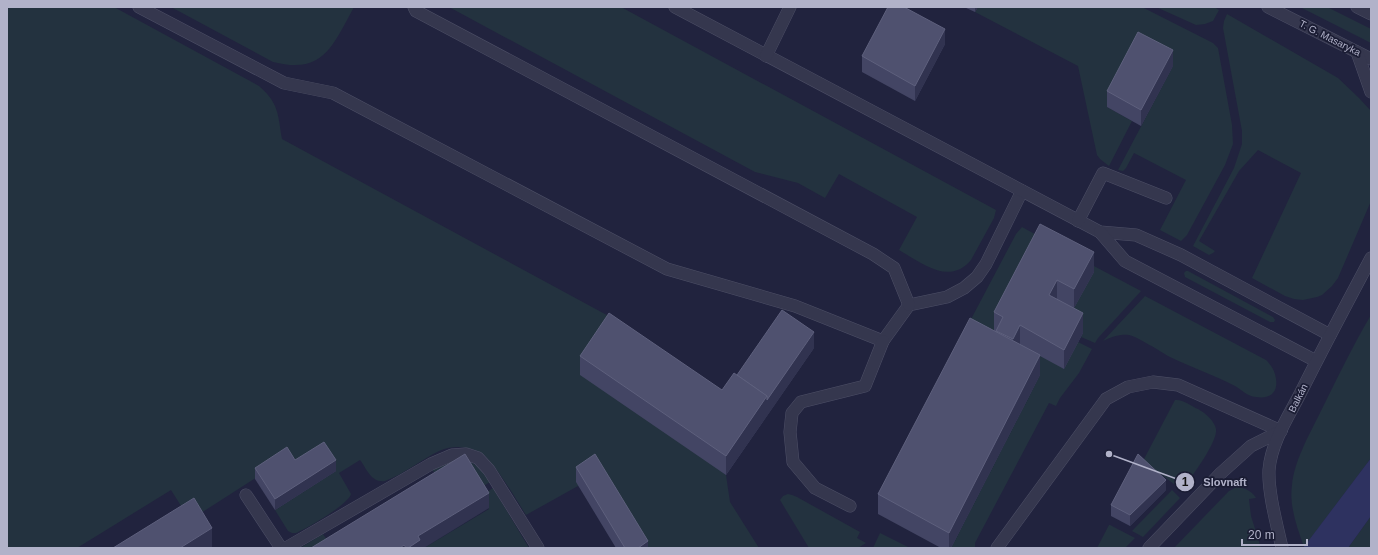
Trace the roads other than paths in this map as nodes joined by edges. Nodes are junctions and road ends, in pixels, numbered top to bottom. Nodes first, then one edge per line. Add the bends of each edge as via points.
1 (139, 7) edge
2 (414, 7) edge
3 (674, 7) edge
4 (790, 7) edge
5 (1268, 7) edge
6 (1357, 7) edge
7 (1371, 14) edge
8 (1357, 52) junction
9 (766, 56) junction
10 (1371, 59) edge
11 (1371, 92) edge
12 (1022, 191) junction
13 (1166, 198) dead end
14 (1078, 221) junction
15 (1100, 232) junction
16 (1371, 258) edge
17 (908, 305) junction
18 (1330, 335) junction
19 (883, 341) junction
20 (1316, 361) junction
21 (1281, 432) junction
22 (246, 495) dead end
23 (850, 506) dead end
24 (281, 548) edge
25 (286, 548) edge
26 (538, 548) edge
27 (997, 548) edge
28 (1149, 548) edge
29 (1282, 548) edge

1 - 19 street via 284,83 333,93 667,269 795,306
2 - 17 street via 416,11 873,254 894,268
3 - 9 street
4 - 9 street
5 - 8 street, T. G. Masaryka
6 - 7 street
8 - 10 street, T. G. Masaryka
8 - 11 street
9 - 12 street
12 - 14 street
12 - 17 street via 977,277 947,297
13 - 14 street via 1103,173
14 - 15 street
15 - 18 street via 1136,235 1181,255
15 - 20 street via 1125,261
16 - 18 street, Balkán
17 - 19 street
18 - 20 street, Balkán
19 - 23 street via 865,386 801,402 792,413 790,432 793,462 815,488
20 - 21 street, Balkán
21 - 27 street via 1178,385 1153,382 1128,387 1106,399
21 - 28 street via 1251,446
21 - 29 street, Balkán via 1272,452 1269,470
22 - 24 street
25 - 26 street via 452,454 466,454 478,458 489,470

